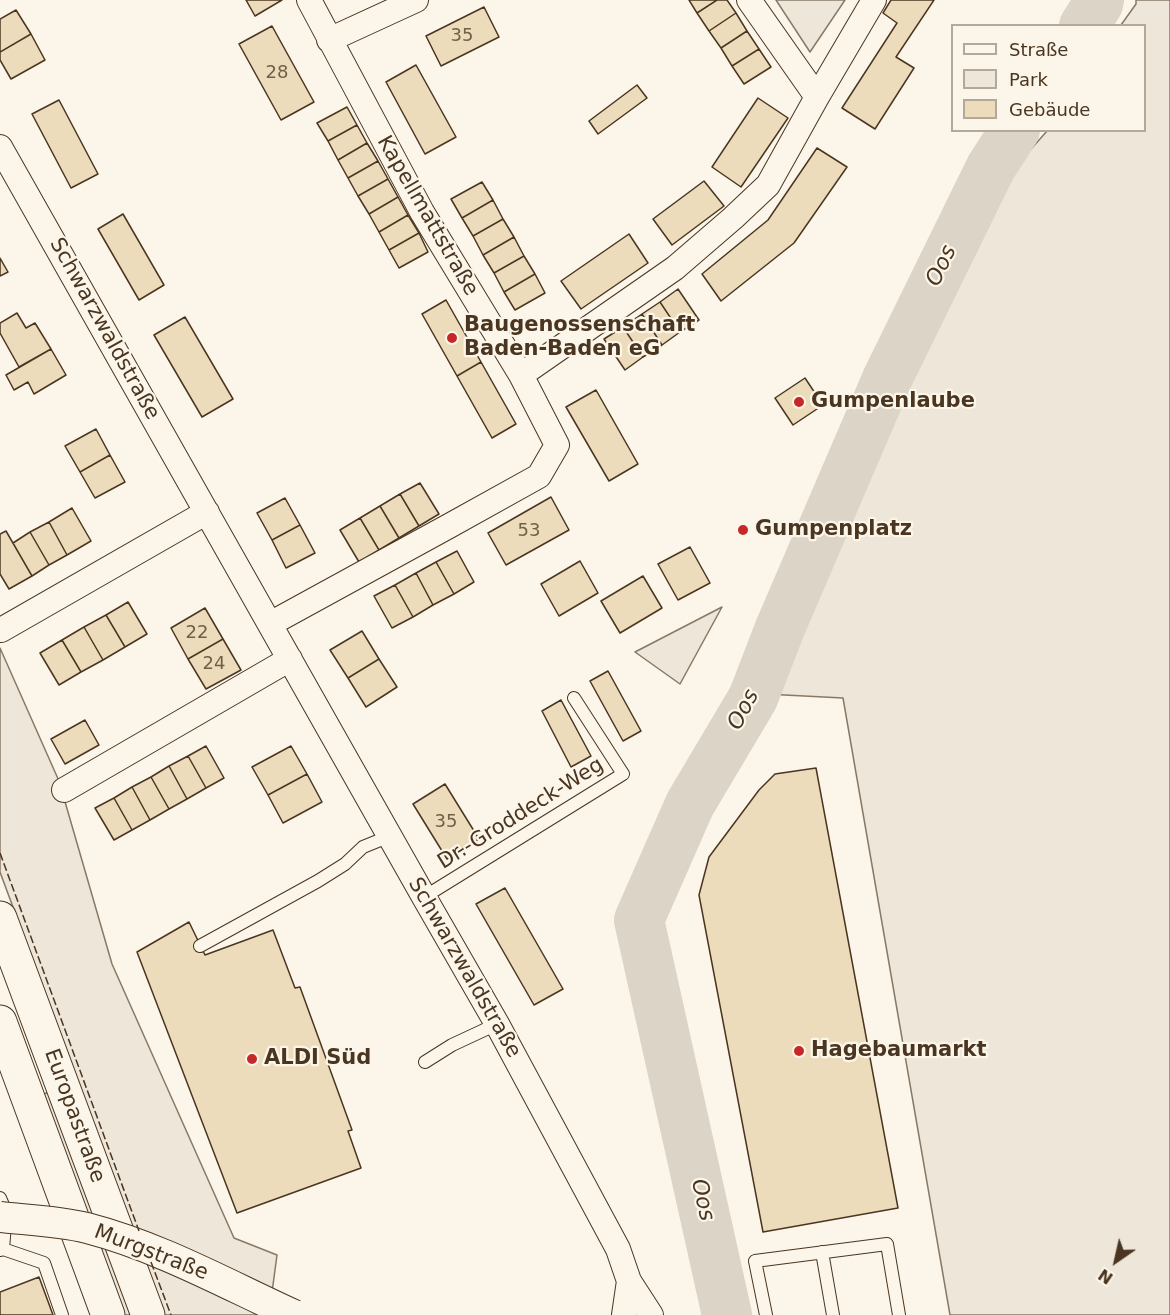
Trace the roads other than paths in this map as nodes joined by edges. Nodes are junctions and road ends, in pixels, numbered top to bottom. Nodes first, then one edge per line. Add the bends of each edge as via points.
1 (309, 0) edge
2 (416, 0) edge
3 (749, 0) edge
4 (874, 0) edge
5 (329, 40) junction
6 (817, 96) junction
7 (0, 147) edge
8 (521, 375) junction
9 (207, 512) junction
10 (270, 624) junction
11 (1, 630) edge
12 (290, 659) junction
13 (574, 698) dead end
14 (64, 790) dead end
15 (390, 836) junction
16 (424, 897) junction
17 (0, 918) edge
18 (200, 946) dead end
19 (0, 1022) edge
20 (497, 1024) junction
21 (425, 1062) dead end
22 (0, 1198) edge
23 (0, 1217) edge
24 (2, 1249) edge
25 (822, 1252) junction
26 (629, 1281) junction
27 (62, 1315) edge
28 (108, 1315) edge
29 (148, 1315) edge
30 (294, 1315) edge
31 (624, 1315) edge
32 (651, 1315) edge
33 (766, 1315) edge
34 (833, 1315) edge
35 (899, 1315) edge

1 - 5 street, Kapellmattstraße
2 - 5 street
3 - 6 street
4 - 6 street
5 - 8 street, Kapellmattstraße via 422,212
6 - 8 street via 768,185 733,218 675,268
7 - 9 street, Schwarzwaldstraße
8 - 10 street, Kapellmattstraße via 557,444 539,476
9 - 10 street, Schwarzwaldstraße
9 - 11 street
10 - 12 street, Schwarzwaldstraße
12 - 14 street
12 - 15 street, Schwarzwaldstraße
13 - 16 lane, Dr.-Groddeck-Weg via 623,774
15 - 16 street, Schwarzwaldstraße
15 - 18 lane via 363,847 318,881
16 - 20 street, Schwarzwaldstraße
17 - 29 main road, Europastraße
19 - 28 main road, Europastraße
20 - 21 lane
20 - 26 street, Schwarzwaldstraße via 618,1249
22 - 24 lane via 6,1212
23 - 30 street, Murgstraße, bridge via 84,1227 125,1239 177,1259
24 - 27 lane via 44,1263
25 - 33 lane via 755,1261
25 - 34 lane
25 - 35 lane via 887,1244
26 - 31 street, Schwarzwaldstraße
26 - 32 street, Schwarzwaldstraße

